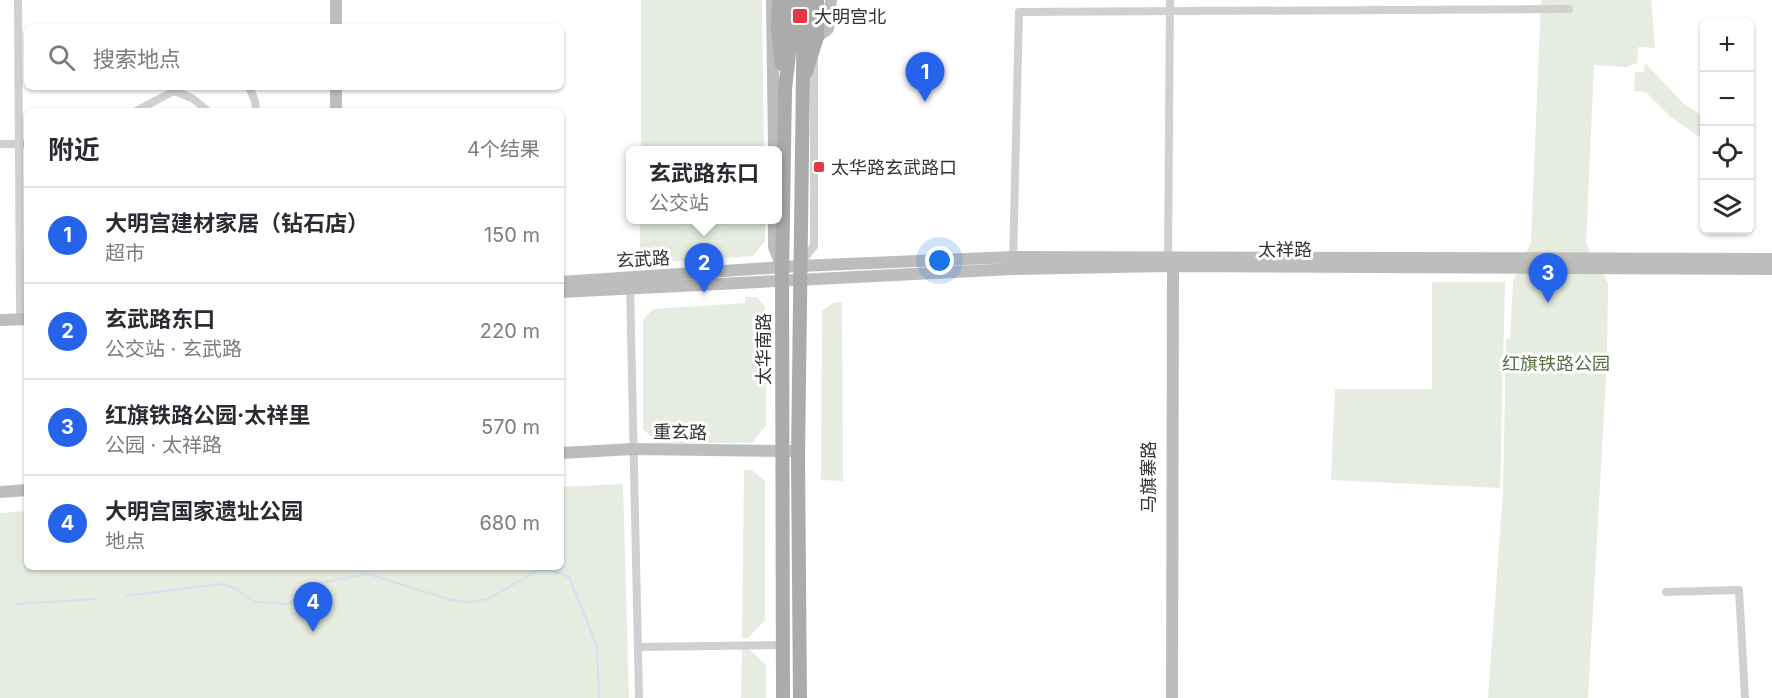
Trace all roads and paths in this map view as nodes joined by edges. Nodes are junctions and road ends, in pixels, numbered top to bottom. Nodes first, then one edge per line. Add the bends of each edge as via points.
1 (18, 0) edge
2 (336, 0) edge
3 (772, 0) edge
4 (779, 0) edge
5 (791, 0) edge
6 (804, 0) edge
7 (818, 0) edge
8 (831, 0) edge
9 (1170, 0) edge
10 (1569, 9) dead end
11 (1170, 12) junction
12 (336, 24) edge
13 (23, 28) edge
14 (816, 41) junction
15 (785, 89) junction
16 (801, 89) junction
17 (250, 90) edge
18 (336, 90) edge
19 (142, 108) edge
20 (204, 108) edge
21 (256, 108) edge
22 (336, 108) edge
23 (0, 144) edge
24 (23, 144) edge
25 (774, 146) edge
26 (774, 224) edge
27 (1772, 259) edge
28 (1013, 263) junction
29 (1170, 263) junction
30 (799, 266) junction
31 (1772, 269) edge
32 (782, 274) junction
33 (799, 281) junction
34 (564, 282) edge
35 (630, 283) junction
36 (564, 292) edge
37 (0, 312) edge
38 (24, 314) edge
39 (0, 320) edge
40 (564, 453) edge
41 (633, 453) junction
42 (781, 454) junction
43 (798, 454) junction
44 (564, 460) edge
45 (24, 490) edge
46 (0, 492) edge
47 (1666, 592) dead end
48 (783, 645) junction
49 (638, 647) junction
50 (639, 698) edge
51 (783, 698) edge
52 (800, 698) edge
53 (1165, 698) edge
54 (1172, 698) edge
55 (1745, 698) edge

1 - 13 street
2 - 12 street
3 - 25 street
4 - 15 main road via 778,30
5 - 15 main road, 太华南路
6 - 16 main road, 太华南路
7 - 14 main road
8 - 14 street via 828,29
9 - 11 street, 马旗寨路
10 - 11 street
11 - 28 street via 1018,12
11 - 29 street, 马旗寨路
13 - 24 street
14 - 16 main road
14 - 30 street via 814,246
15 - 32 main road, 太华南路
16 - 30 main road, 太华南路
17 - 21 street
18 - 22 street
19 - 20 street via 174,91
23 - 24 street
24 - 38 street
26 - 32 street via 774,247
27 - 29 street, 太祥路
28 - 29 street, 太祥路
28 - 30 street, 太祥路
28 - 33 street, 太祥路
29 - 31 street, 太祥路
29 - 53 street, 马旗寨路
29 - 54 street, 马旗寨路
30 - 32 street, 玄武路
30 - 33 main road, 太华南路
32 - 33 street, 玄武路
32 - 35 street, 玄武路
32 - 42 main road, 太华南路
33 - 43 main road, 太华南路
34 - 35 street, 玄武路
35 - 36 street, 玄武路
35 - 41 street
37 - 38 street
38 - 39 street
40 - 41 street, 重玄路
41 - 42 street, 重玄路
41 - 44 street, 重玄路
41 - 49 street
42 - 43 street, 重玄路
42 - 48 main road, 太华南路
43 - 52 main road, 太华南路
45 - 46 street
47 - 55 street via 1738,590
48 - 49 street
48 - 51 main road, 太华南路
49 - 50 street

